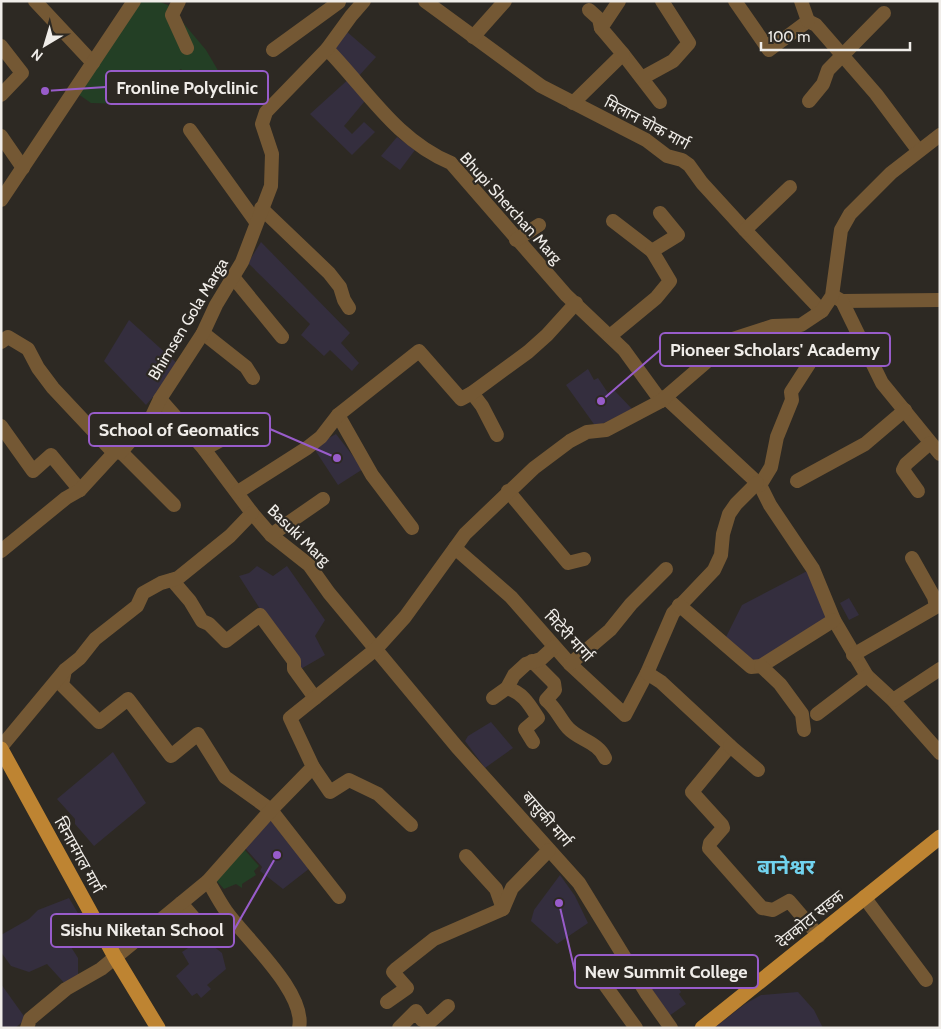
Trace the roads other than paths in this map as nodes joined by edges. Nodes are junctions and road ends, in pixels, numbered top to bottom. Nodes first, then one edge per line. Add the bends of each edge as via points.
1 (35, 1) edge
2 (134, 1) edge
3 (179, 1) edge
4 (364, 1) edge
5 (425, 1) edge
6 (505, 1) edge
7 (619, 1) edge
8 (662, 1) edge
9 (735, 1) edge
10 (801, 1) edge
11 (339, 2) edge
12 (589, 10) dead end
13 (884, 13) dead end
14 (351, 16) junction
15 (808, 21) junction
16 (601, 28) junction
17 (473, 36) junction
18 (1, 46) edge
19 (187, 48) dead end
20 (327, 48) junction
21 (273, 50) dead end
22 (623, 54) junction
23 (842, 56) junction
24 (93, 63) junction
25 (642, 78) junction
26 (1, 95) edge
27 (660, 102) dead end
28 (809, 102) dead end
29 (574, 104) junction
30 (190, 130) dead end
31 (940, 135) edge
32 (1, 136) edge
33 (918, 150) junction
34 (23, 168) junction
35 (790, 188) dead end
36 (1, 200) edge
37 (261, 208) junction
38 (660, 214) dead end
39 (613, 221) dead end
40 (256, 222) junction
41 (539, 225) dead end
42 (745, 230) junction
43 (516, 240) junction
44 (652, 251) junction
45 (233, 277) junction
46 (837, 298) junction
47 (940, 300) edge
48 (576, 303) junction
49 (349, 308) dead end
50 (822, 311) junction
51 (768, 328) junction
52 (203, 333) junction
53 (610, 336) junction
54 (282, 338) dead end
55 (1, 342) edge
56 (253, 378) dead end
57 (472, 393) junction
58 (160, 398) junction
59 (663, 399) junction
60 (905, 410) junction
61 (338, 415) junction
62 (1, 426) edge
63 (238, 431) dead end
64 (497, 435) dead end
65 (935, 448) edge
66 (204, 450) junction
67 (118, 452) junction
68 (797, 482) dead end
69 (759, 484) junction
70 (80, 490) junction
71 (508, 491) junction
72 (918, 491) dead end
73 (238, 492) junction
74 (323, 499) dead end
75 (174, 505) dead end
76 (252, 513) junction
77 (412, 528) dead end
78 (271, 535) junction
79 (454, 548) junction
80 (1, 551) edge
81 (912, 558) dead end
82 (584, 560) dead end
83 (666, 569) dead end
84 (172, 580) junction
85 (679, 605) junction
86 (834, 620) junction
87 (554, 647) junction
88 (376, 649) junction
89 (853, 655) junction
90 (532, 661) junction
91 (570, 664) junction
92 (761, 666) junction
93 (940, 669) edge
94 (65, 670) junction
95 (647, 673) junction
96 (867, 676) junction
97 (507, 688) junction
98 (315, 698) junction
99 (493, 698) dead end
100 (893, 700) junction
101 (817, 714) dead end
102 (804, 730) dead end
103 (533, 742) dead end
104 (730, 746) junction
105 (1, 748) edge
106 (940, 753) edge
107 (605, 758) dead end
108 (313, 767) junction
109 (756, 768) dead end
110 (271, 810) junction
111 (412, 825) dead end
112 (940, 838) edge
113 (550, 850) junction
114 (466, 856) dead end
115 (208, 881) junction
116 (339, 896) dead end
117 (864, 897) junction
118 (181, 903) junction
119 (503, 908) junction
120 (200, 925) dead end
121 (819, 936) junction
122 (115, 957) junction
123 (600, 978) dead end
124 (926, 980) dead end
125 (387, 1002) dead end
126 (448, 1006) dead end
127 (27, 1028) edge
128 (158, 1028) edge
129 (299, 1028) edge
130 (399, 1028) edge
131 (636, 1028) edge
132 (671, 1028) edge
133 (702, 1028) edge

1 - 24 street
2 - 24 street
3 - 19 street via 172,15
4 - 14 street
5 - 17 street, मिलान चोक मार्ग
6 - 17 street
7 - 16 street
8 - 25 street via 689,43 673,61
9 - 15 street via 769,50
10 - 15 street
11 - 14 street
11 - 21 street
12 - 16 street via 599,19
13 - 23 street
14 - 20 street
15 - 23 street via 816,25
16 - 22 street
17 - 29 street, मिलान चोक मार्ग via 541,86
18 - 26 street via 22,73
20 - 37 street, Bhimsen Gola Marga via 262,118 273,162 270,186
20 - 43 street, Bhupi Sherchan Marg via 397,130 435,157 450,163
22 - 25 street
22 - 29 street
23 - 28 street via 828,70 823,84
23 - 33 street via 876,94
24 - 34 street
25 - 27 street
29 - 42 street, मिलान चोक मार्ग via 689,165
30 - 40 street
31 - 33 street
32 - 34 street
33 - 46 street via 850,214 841,230
34 - 36 street
35 - 42 street
37 - 40 street, Bhimsen Gola Marga
37 - 49 street via 329,273 340,287
38 - 44 street via 678,235
39 - 44 street
40 - 45 street, Bhimsen Gola Marga via 242,262
41 - 43 street
42 - 50 street, मिलान चोक मार्ग
43 - 48 street, Bhupi Sherchan Marg
44 - 53 street via 672,278 656,298
45 - 52 street, Bhimsen Gola Marga
45 - 54 street
46 - 47 street
46 - 50 street
46 - 60 street via 882,383
48 - 53 street, Bhupi Sherchan Marg
48 - 57 street via 528,352
50 - 51 street via 801,325
51 - 59 street via 733,339
51 - 69 street via 809,363 791,392 792,400 777,437 771,467
52 - 56 street via 246,367
52 - 58 street, Bhimsen Gola Marga
53 - 59 street, Bhupi Sherchan Marg
55 - 67 street via 8,337 28,349 53,388
57 - 61 street via 461,399 419,351
57 - 64 street
58 - 66 street, Basuki Marg
58 - 67 street, Bhimsen Gola Marga via 152,416
59 - 69 street, Bhupi Sherchan Marg
59 - 71 street via 606,430 587,432 570,440
60 - 65 street
60 - 68 street via 865,444
61 - 73 street via 321,437 307,448
61 - 77 street via 372,476
62 - 70 street via 33,470 51,455
63 - 66 street
65 - 72 street via 906,464 903,470
66 - 73 street, Basuki Marg
67 - 70 street, Bhimsen Gola Marga
67 - 75 street
69 - 85 street via 729,514 723,534 722,555 714,570
69 - 86 street, Bhupi Sherchan Marg via 813,569
70 - 80 street, Bhimsen Gola Marga
71 - 79 street
71 - 82 street via 568,562
73 - 76 street, Basuki Marg
74 - 78 street
76 - 78 street, Basuki Marg
76 - 84 street via 230,536
78 - 88 street, Basuki Marg via 309,565
79 - 87 street, मिटेरी मार्गा via 511,598
79 - 88 street via 405,617
81 - 89 street via 934,597 936,607
83 - 91 street via 610,630
84 - 94 street via 143,593 137,606 95,639
84 - 98 street via 202,621 226,641 260,615 294,661 294,669
85 - 92 street via 751,667
85 - 95 street
86 - 89 street, Bhupi Sherchan Marg
86 - 92 street
87 - 90 street via 541,659
87 - 91 street, मिटेरी मार्गा
88 - 98 street
88 - 113 street, बासुकी मार्ग via 457,747
89 - 96 street, Bhupi Sherchan Marg
90 - 97 street via 514,675
90 - 107 street via 554,683 554,690 546,700 569,729 602,750
91 - 95 street, मिटेरी मार्गा via 624,714
92 - 102 street via 780,684 802,714
93 - 100 street
94 - 105 street
94 - 110 street via 62,685 99,722 128,699 171,756 198,734 225,777
95 - 104 street
96 - 100 street, Bhupi Sherchan Marg
96 - 101 street
97 - 99 street
97 - 103 street via 518,692 538,718 525,729
98 - 108 street via 290,718
100 - 106 street, Bhupi Sherchan Marg
104 - 109 street
104 - 121 street via 692,792 723,828 709,848 762,908 772,910 789,900
105 - 122 main road, सिनामंगल मार्ग
108 - 110 street
108 - 111 street via 330,792 350,780 378,794
110 - 115 street
110 - 116 street
112 - 117 main road, देवकोटा सडक
113 - 119 street via 512,888
113 - 132 street, बासुकी मार्ग via 579,883
114 - 119 street via 496,889
115 - 118 street
115 - 129 street via 226,911 276,972 298,1007
117 - 121 main road, देवकोटा सडक
117 - 124 street
118 - 120 street
118 - 122 street
119 - 125 street via 434,939 396,969 393,972 407,988
121 - 133 main road, देवकोटा सडक
122 - 127 street via 101,970 66,989 30,1019
122 - 128 main road, सिनामंगल मार्ग
123 - 131 street
126 - 130 street via 430,1022 422,1020 416,1012

